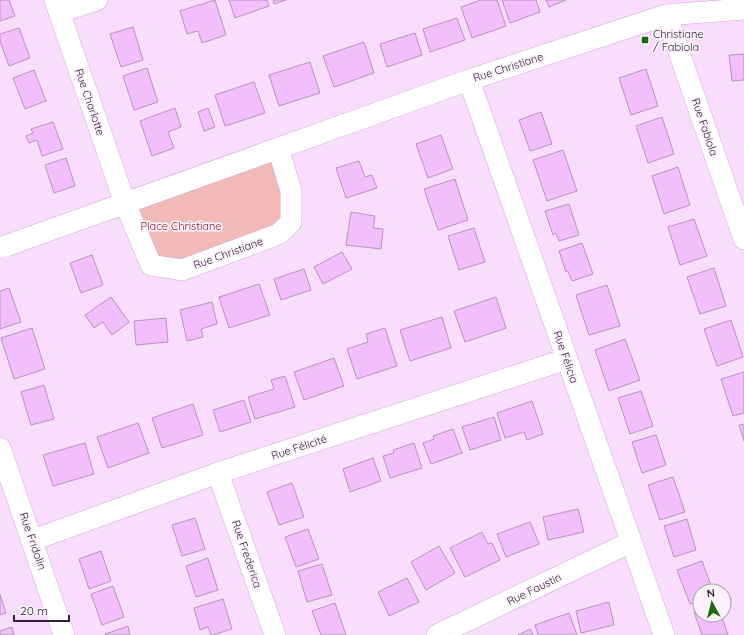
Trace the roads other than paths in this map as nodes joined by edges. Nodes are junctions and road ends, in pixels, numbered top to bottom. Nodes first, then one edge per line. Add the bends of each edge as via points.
1 (97, 0) edge
2 (57, 6) edge
3 (744, 9) edge
4 (666, 15) junction
5 (469, 80) junction
6 (278, 148) junction
7 (125, 203) junction
8 (744, 239) edge
9 (0, 248) edge
10 (567, 359) junction
11 (0, 448) edge
12 (218, 473) junction
13 (33, 540) junction
14 (631, 542) junction
15 (64, 635) edge
16 (275, 635) edge
17 (437, 635) edge
18 (664, 635) edge

1 - 2 street
2 - 7 street, Rue Charlotte
3 - 4 street, Rue Christiane
4 - 5 street, Rue Christiane
4 - 8 street, Rue Fabiola
5 - 6 street, Rue Christiane
5 - 10 street, Rue Félicia
6 - 7 street, Rue Christiane
6 - 7 street, Rue Christiane via 291,191 292,222 279,234 182,270 151,265
7 - 9 street, Rue Christiane
10 - 12 street, Rue Félicité
10 - 14 street, Rue Félicia
11 - 13 street, Rue Fridolin
12 - 13 street, Rue Félicité
12 - 16 street, Rue Frederica
13 - 15 street, Rue Fridolin
14 - 17 street, Rue Faustin
14 - 18 street, Rue Félicia

